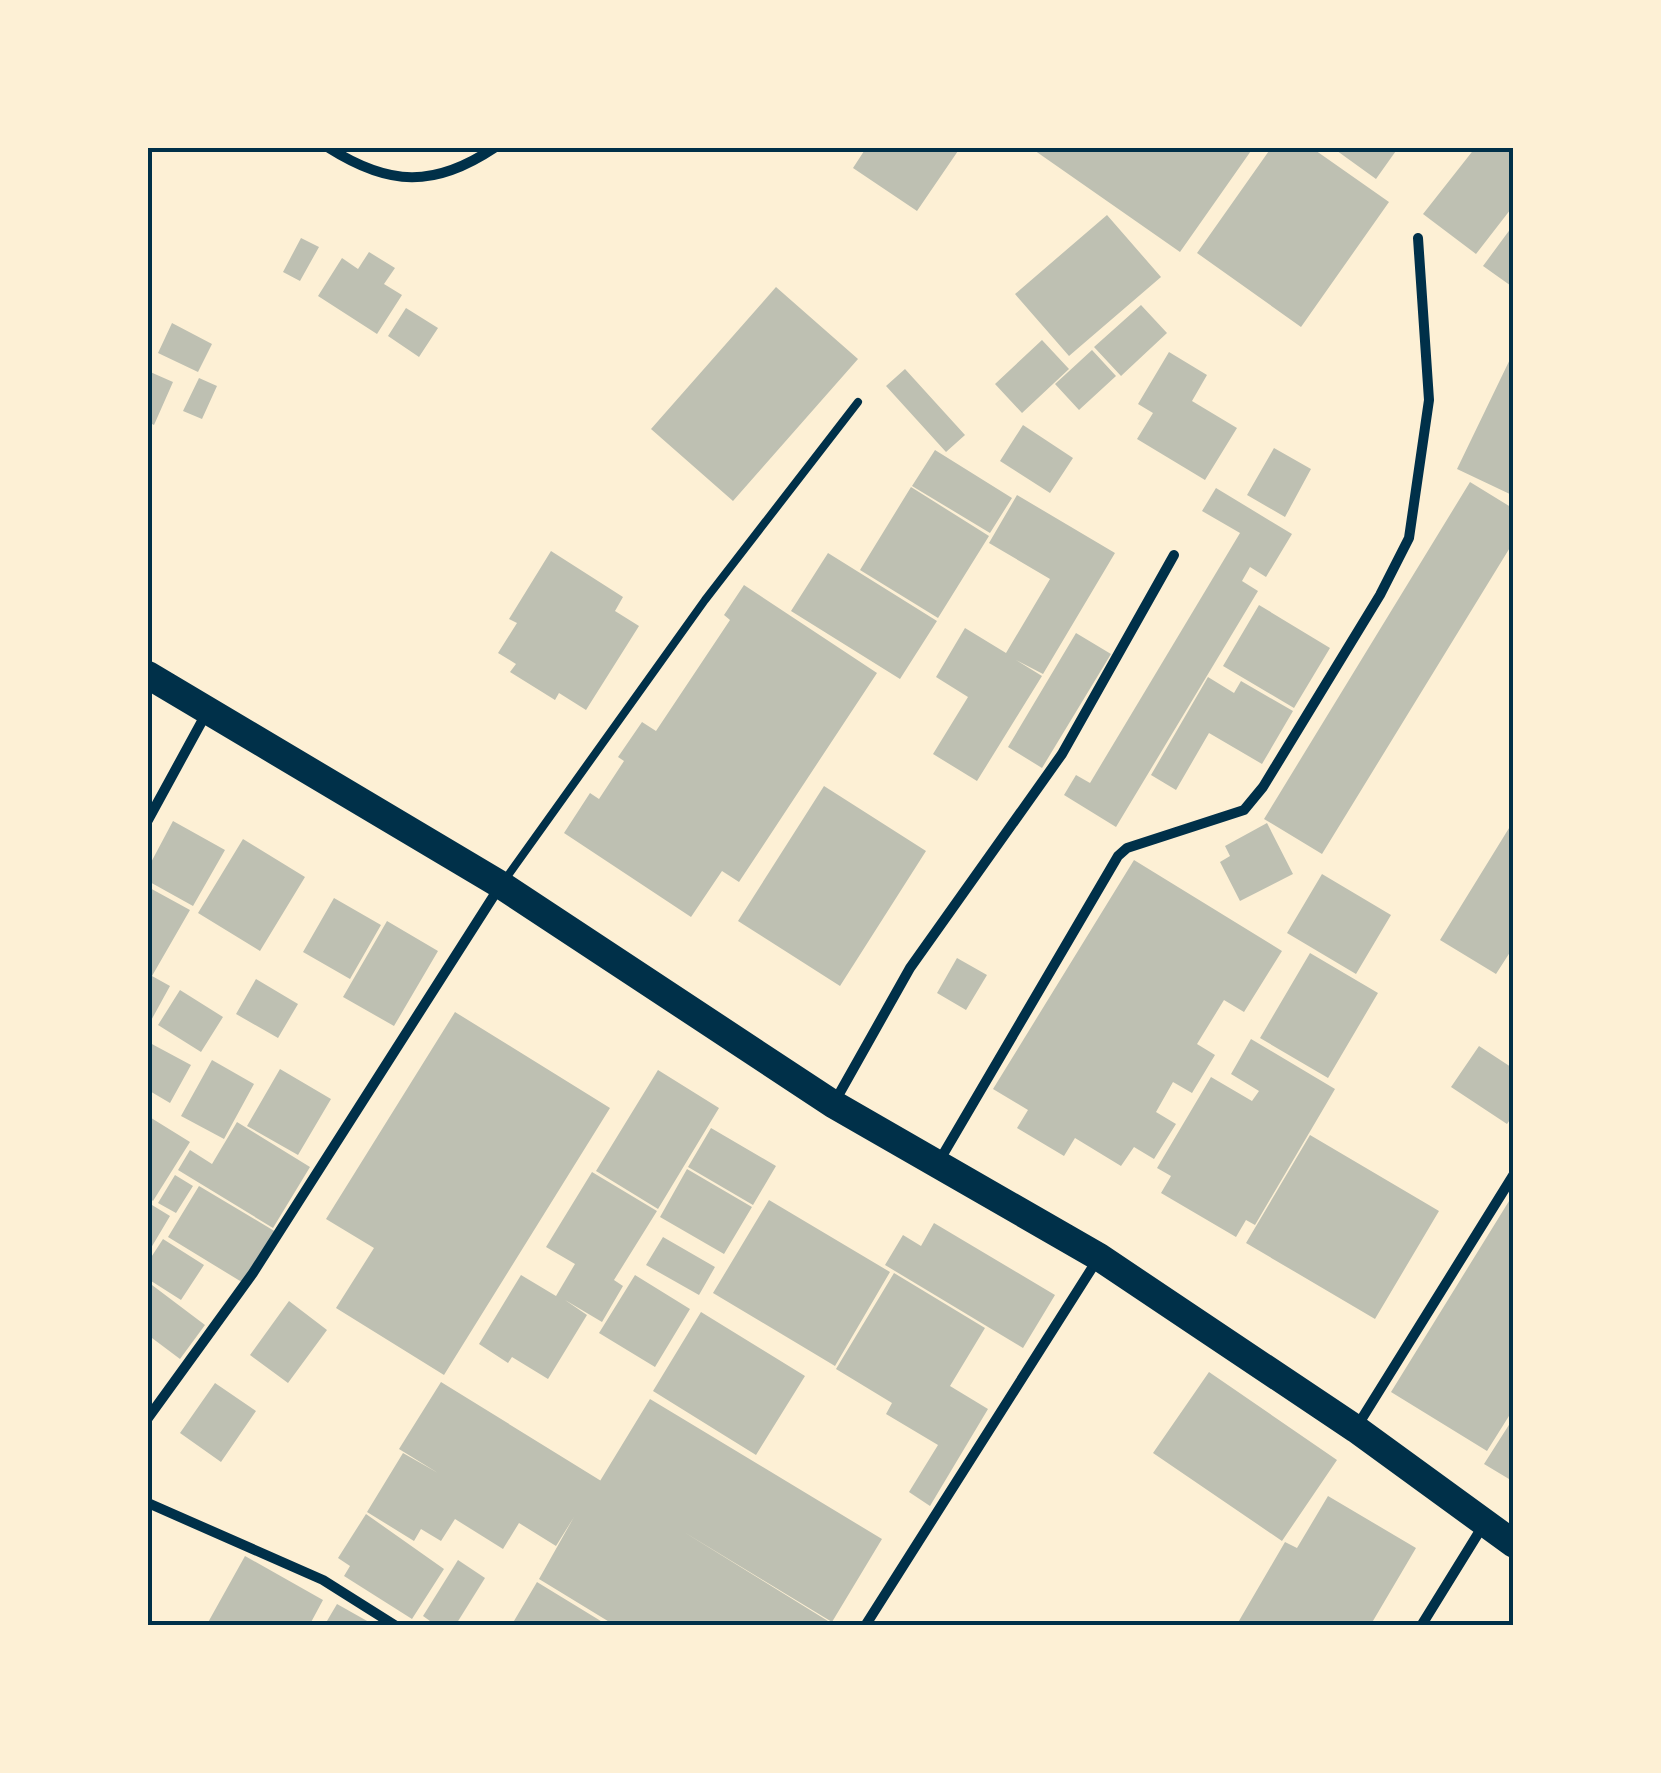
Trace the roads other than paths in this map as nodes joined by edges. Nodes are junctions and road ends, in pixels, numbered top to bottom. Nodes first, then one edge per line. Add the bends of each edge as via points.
1 (329, 148) edge
2 (494, 148) edge
3 (1418, 238) dead end
4 (858, 402) dead end
5 (1174, 555) dead end
6 (148, 675) edge
7 (208, 711) junction
8 (148, 820) edge
9 (501, 885) junction
10 (833, 1104) junction
11 (938, 1164) junction
12 (1514, 1174) edge
13 (1099, 1257) junction
14 (148, 1418) edge
15 (1356, 1429) junction
16 (148, 1503) edge
17 (1485, 1523) junction
18 (1514, 1544) edge
19 (396, 1626) edge
20 (865, 1626) edge
21 (1421, 1626) edge

1 - 2 street via 377,174 407,179 442,174
3 - 11 street via 1430,400 1410,538 1244,810 1118,856
4 - 9 lane via 704,600
5 - 10 street via 1062,754 910,968
6 - 7 highway
7 - 8 street
7 - 9 highway
9 - 10 highway
9 - 14 street via 253,1273
10 - 11 highway
11 - 13 highway
12 - 15 street
13 - 15 highway
13 - 20 street
15 - 17 highway
16 - 19 street via 323,1580
17 - 18 highway
17 - 21 street

